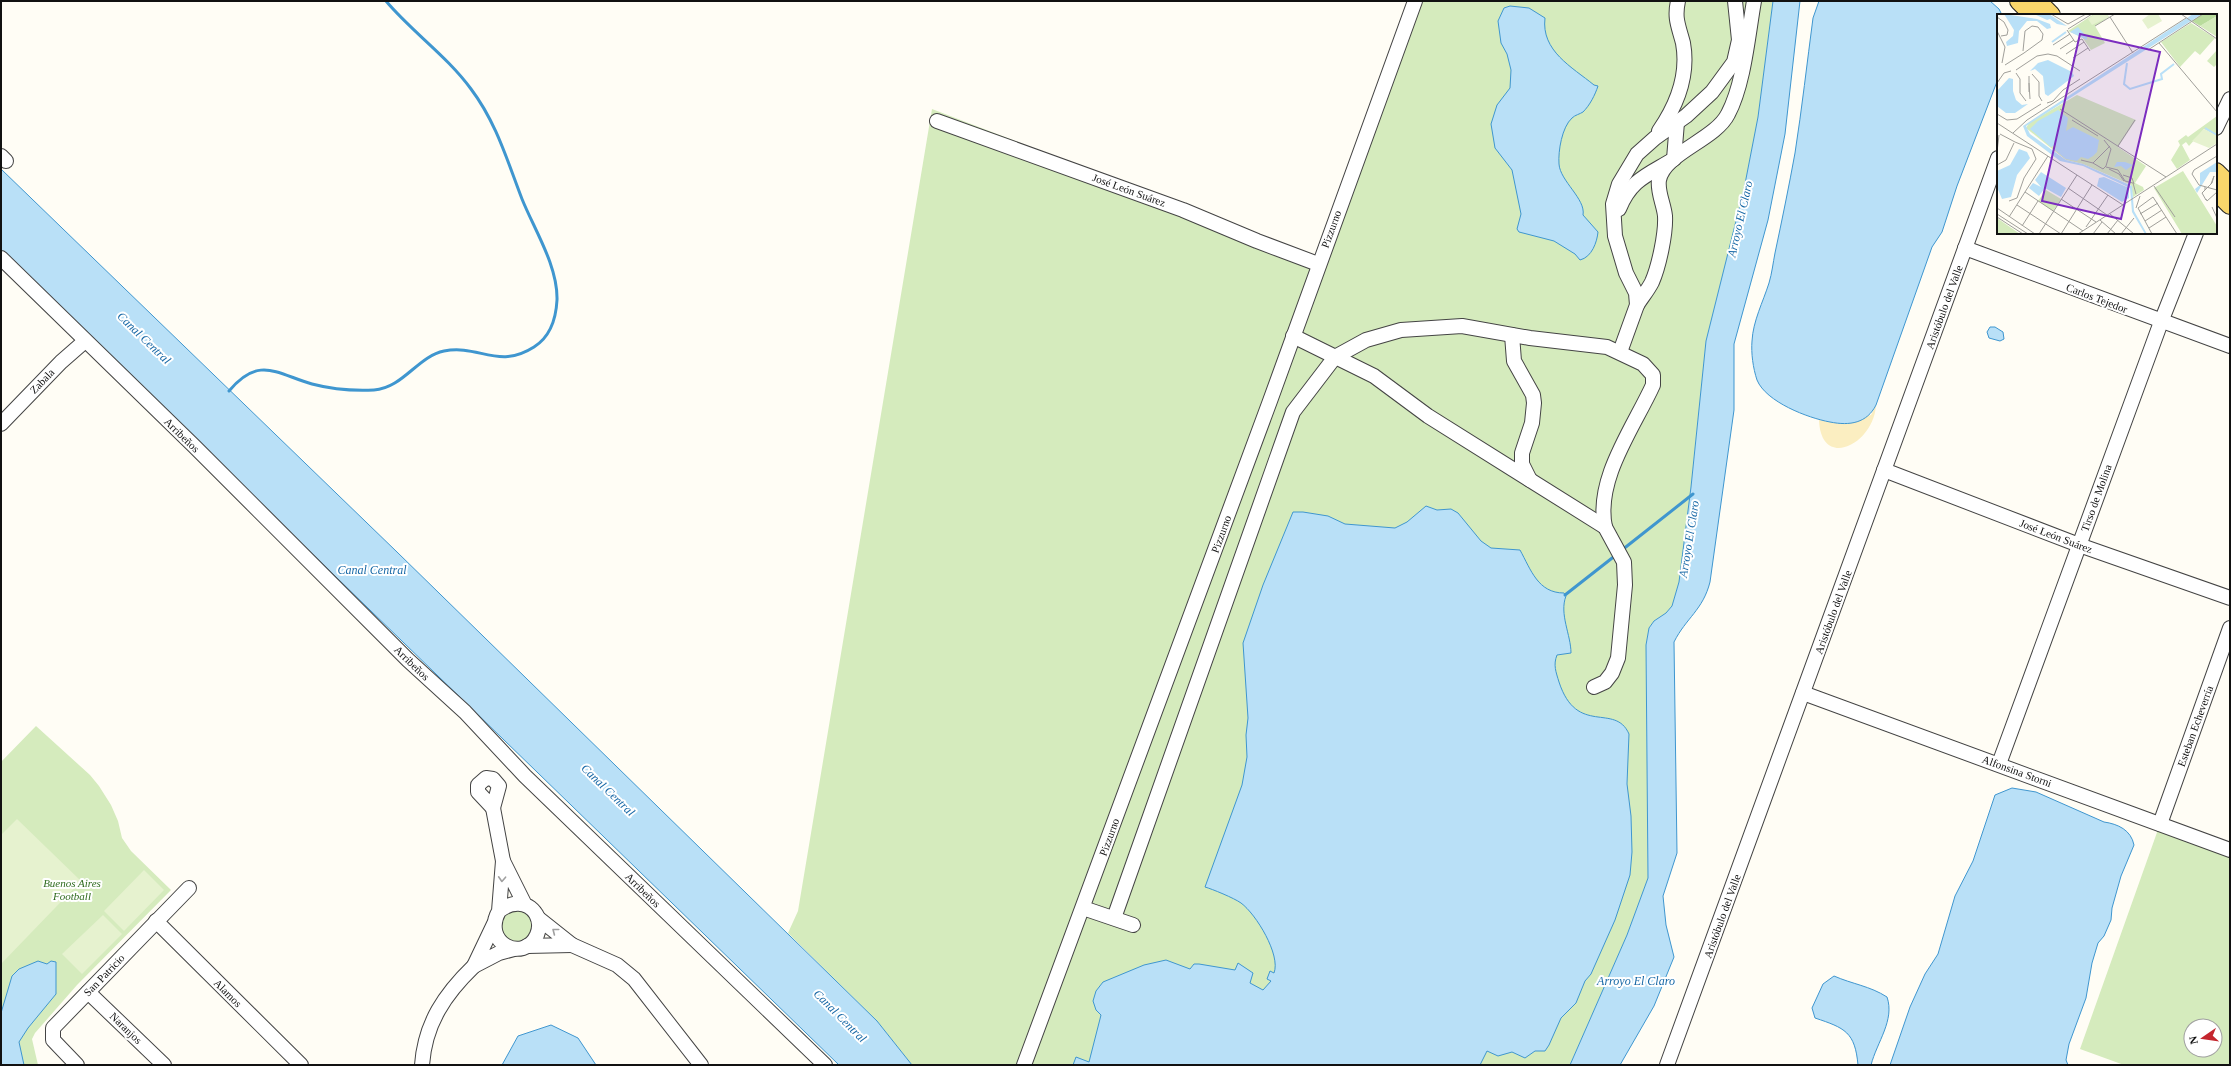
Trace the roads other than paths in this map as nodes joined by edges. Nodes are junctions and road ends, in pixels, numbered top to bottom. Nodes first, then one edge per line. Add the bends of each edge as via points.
1 (1415, 1) edge
2 (1678, 1) edge
3 (1735, 1) edge
4 (1754, 1) edge
5 (2019, 1) edge
6 (2037, 1) edge
7 (2031, 14) edge
8 (2050, 14) edge
9 (2230, 99) edge
10 (937, 121) dead end
11 (1677, 122) junction
12 (2217, 126) edge
13 (1655, 138) junction
14 (1674, 159) junction
15 (1997, 161) edge
16 (2217, 176) edge
17 (2222, 194) edge
18 (2196, 234) edge
19 (1615, 236) junction
20 (1965, 248) junction
21 (1, 258) edge
22 (1318, 264) junction
23 (1637, 305) junction
24 (2162, 322) junction
25 (1512, 335) junction
26 (1293, 336) junction
27 (85, 341) junction
28 (2230, 346) edge
29 (1620, 352) junction
30 (1335, 357) junction
31 (1, 424) edge
32 (1884, 470) junction
33 (1530, 480) junction
34 (1605, 527) junction
35 (2079, 545) junction
36 (2230, 598) edge
37 (2230, 628) edge
38 (1594, 686) dead end
39 (1803, 693) junction
40 (1999, 764) junction
41 (493, 808) dead end
42 (2160, 824) junction
43 (2230, 850) edge
44 (503, 861) junction
45 (188, 888) dead end
46 (525, 905) junction
47 (1083, 908) junction
48 (497, 918) junction
49 (538, 918) junction
50 (1114, 918) junction
51 (156, 921) junction
52 (1134, 925) dead end
53 (572, 945) junction
54 (520, 948) junction
55 (474, 966) junction
56 (88, 992) junction
57 (77, 1065) edge
58 (164, 1065) edge
59 (301, 1065) edge
60 (422, 1065) edge
61 (701, 1065) edge
62 (825, 1065) edge
63 (1024, 1065) edge
64 (1667, 1065) edge

1 - 22 street, Pizzurno
2 - 13 street via 1677,27 1686,63 1673,111
3 - 11 street via 1739,40 1734,62 1712,92
4 - 14 street via 1737,90 1728,115 1708,136
5 - 7 main road
6 - 8 main road
9 - 12 street
10 - 22 street, José León Suárez via 1184,210
11 - 13 street
11 - 14 street
13 - 19 street via 1637,154 1619,184 1613,204
14 - 19 street via 1636,182 1626,192 1618,211
14 - 23 street via 1663,170 1659,180 1665,217 1660,254 1652,282
15 - 20 street, Aristóbulo del Valle
16 - 17 main road
18 - 24 street, Tirso de Molina
19 - 23 street via 1626,273 1636,293
20 - 24 street, Carlos Tejedor
20 - 32 street, Aristóbulo del Valle
21 - 27 street, Arribeños
22 - 26 street, Pizzurno
23 - 29 street
24 - 28 street, Carlos Tejedor
24 - 35 street, Tirso de Molina
25 - 29 street via 1607,347
25 - 30 street via 1462,326 1401,330 1366,340
25 - 33 street via 1514,361 1533,395 1534,403 1532,423 1522,453 1522,464
26 - 30 street
26 - 47 street, Pizzurno
27 - 31 street, Zabala
27 - 62 street, Arribeños via 408,660 465,712 525,776
29 - 34 street via 1648,370 1653,375 1653,385 1618,452 1604,496
30 - 33 street via 1374,376 1428,416
30 - 50 street via 1293,412
32 - 35 street, José León Suárez
32 - 39 street, Aristóbulo del Valle
33 - 34 street
34 - 38 street via 1619,553 1625,585 1618,658 1605,682
35 - 36 street, José León Suárez
35 - 40 street, Tirso de Molina
37 - 42 street, Esteban Echeverría
39 - 40 street, Alfonsina Storni
39 - 64 street, Aristóbulo del Valle
40 - 42 street, Alfonsina Storni
41 - 44 street
42 - 43 street, Alfonsina Storni
44 - 46 street
44 -> 48 street
45 - 51 street, San Patricio
46 - 48 street via 511,904
46 - 49 street via 531,908
47 - 50 street
47 - 63 street, Pizzurno
48 - 54 street via 494,931 501,943
48 - 55 street
53 -> 49 street
49 - 54 street via 536,937
50 - 52 street
51 - 56 street, San Patricio
51 - 59 street, Alamos
53 - 54 street
53 - 61 street via 617,965 634,979
54 - 55 street via 499,953
55 - 60 street via 455,985 438,1008 426,1036
56 - 57 street, San Patricio via 55,1026 52,1033 55,1043
56 - 58 street, Naranjos

